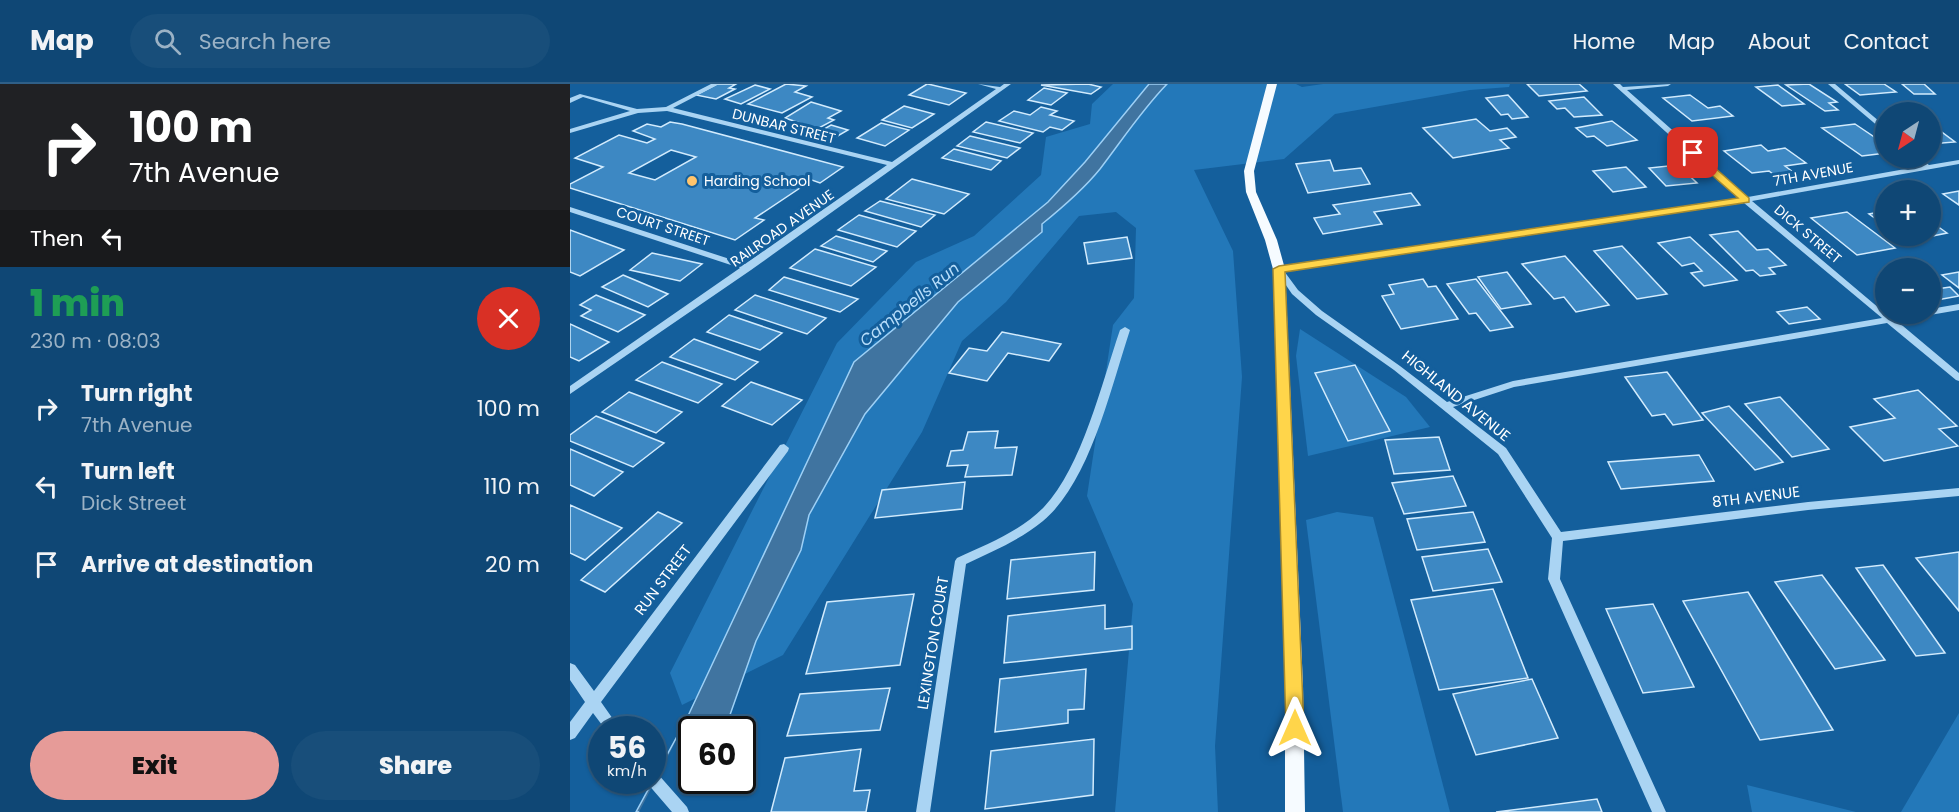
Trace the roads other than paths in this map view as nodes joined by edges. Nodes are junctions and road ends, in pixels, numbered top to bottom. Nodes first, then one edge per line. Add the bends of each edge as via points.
1 (716, 84) edge
2 (981, 84) edge
3 (1272, 84) edge
4 (1668, 84) edge
5 (1831, 84) edge
6 (1005, 86) edge
7 (1619, 87) edge
8 (570, 100) edge
9 (667, 109) junction
10 (637, 111) junction
11 (1875, 122) edge
12 (570, 131) edge
13 (1959, 162) edge
14 (895, 165) junction
15 (1941, 165) edge
16 (1928, 168) edge
17 (1746, 200) junction
18 (570, 209) edge
19 (748, 268) junction
20 (1279, 269) junction
21 (1959, 307) edge
22 (1875, 308) edge
23 (1941, 310) edge
24 (1875, 322) edge
25 (1894, 324) edge
26 (1125, 330) dead end
27 (1959, 378) edge
28 (570, 391) edge
29 (1445, 406) junction
30 (784, 448) dead end
31 (1959, 492) edge
32 (1558, 537) junction
33 (570, 669) edge
34 (592, 701) junction
35 (603, 716) edge
36 (570, 733) edge
37 (666, 794) edge
38 (682, 812) edge
39 (923, 812) edge
40 (1295, 812) edge
41 (1659, 812) edge

1 - 9 street
2 - 6 street
3 - 20 main road via 1249,171 1251,192
4 - 7 street
5 - 11 street
6 - 14 street, RAILROAD AVENUE
7 - 17 street, DICK STREET
8 - 10 street via 582,95
9 - 10 street
9 - 14 street, DUNBAR STREET
10 - 12 street
13 - 15 street, 7TH AVENUE
14 - 19 street, RAILROAD AVENUE
16 - 17 street, 7TH AVENUE
17 - 20 street, 7TH AVENUE
17 - 22 street, DICK STREET
18 - 19 street, COURT STREET
19 - 28 street, RAILROAD AVENUE
20 - 29 street, HIGHLAND AVENUE via 1295,292 1319,313
20 - 40 main road
21 - 23 street
24 - 29 street via 1513,384
25 - 27 street, DICK STREET
26 - 39 street, LEXINGTON COURT via 1076,468 1048,510 1004,540 961,561
29 - 32 street, HIGHLAND AVENUE via 1502,451
30 - 34 street, RUN STREET
31 - 32 street, 8TH AVENUE
32 - 41 street via 1554,579
33 - 34 street
34 - 35 street
34 - 36 street, RUN STREET
37 - 38 street

